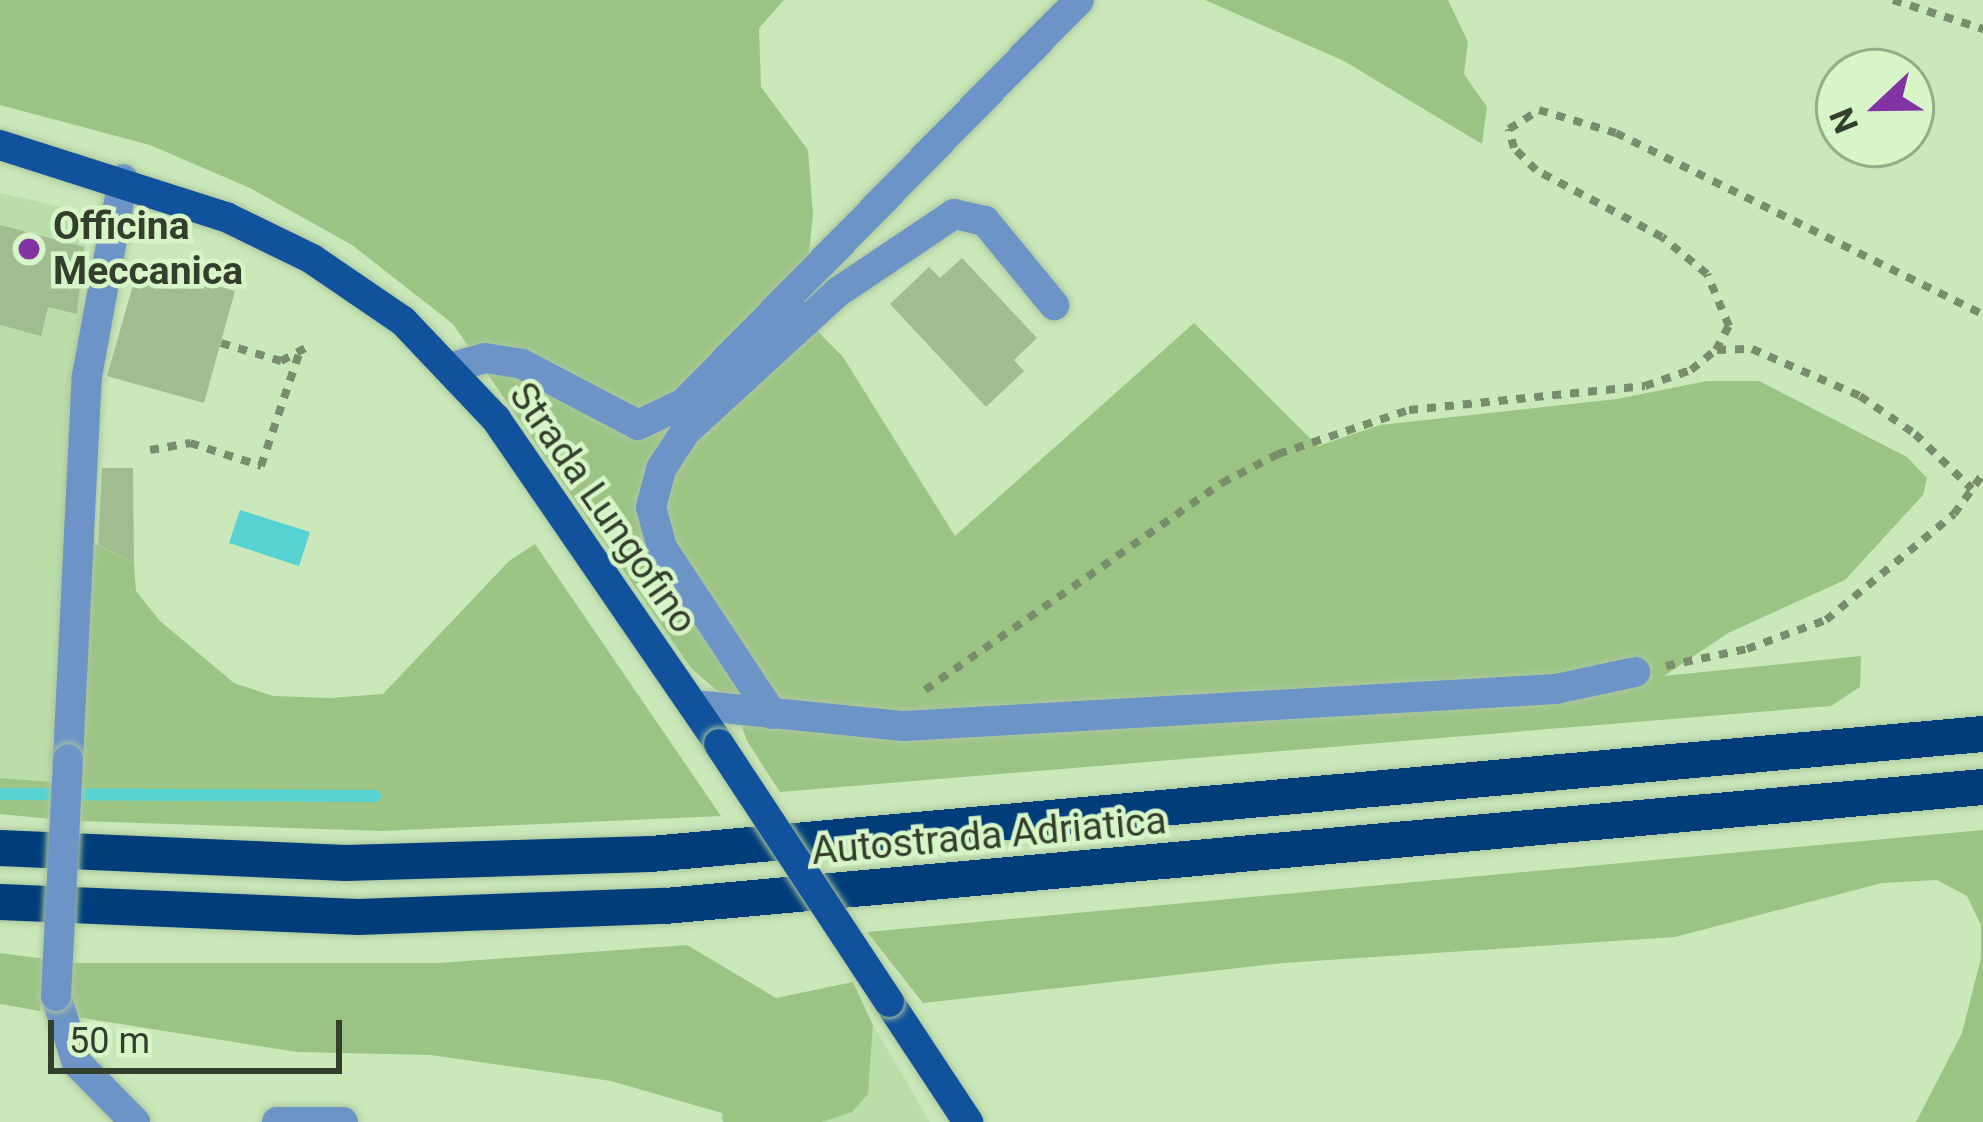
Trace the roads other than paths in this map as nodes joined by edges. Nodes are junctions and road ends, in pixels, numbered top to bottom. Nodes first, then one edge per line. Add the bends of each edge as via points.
1 (1079, 0) edge
2 (0, 146) edge
3 (123, 179) junction
4 (1054, 304) dead end
5 (452, 367) junction
6 (1635, 673) road end
7 (693, 705) junction
8 (772, 714) junction
9 (1983, 734) edge
10 (1983, 787) edge
11 (0, 848) edge
12 (0, 902) edge
13 (964, 1121) edge
14 (135, 1122) edge
15 (277, 1122) edge
16 (343, 1122) edge

1 - 5 street via 684,404 638,424 522,364 485,358
2 - 3 main road, Strada Lungofino
3 - 5 main road, Strada Lungofino via 312,259 403,321
3 - 14 street, bridge via 87,376 56,996 77,1063
4 - 8 street via 985,220 954,214 838,292 686,432 661,469 651,507 662,548
5 - 7 main road, Strada Lungofino
6 - 8 street via 1556,689 889,724
7 - 8 street
7 - 13 main road, Strada Lungofino, bridge
9 - 11 highway, Autostrada Adriatica via 651,854 346,862
10 - 12 highway, Autostrada Adriatica via 665,906 358,917
15 - 16 street

